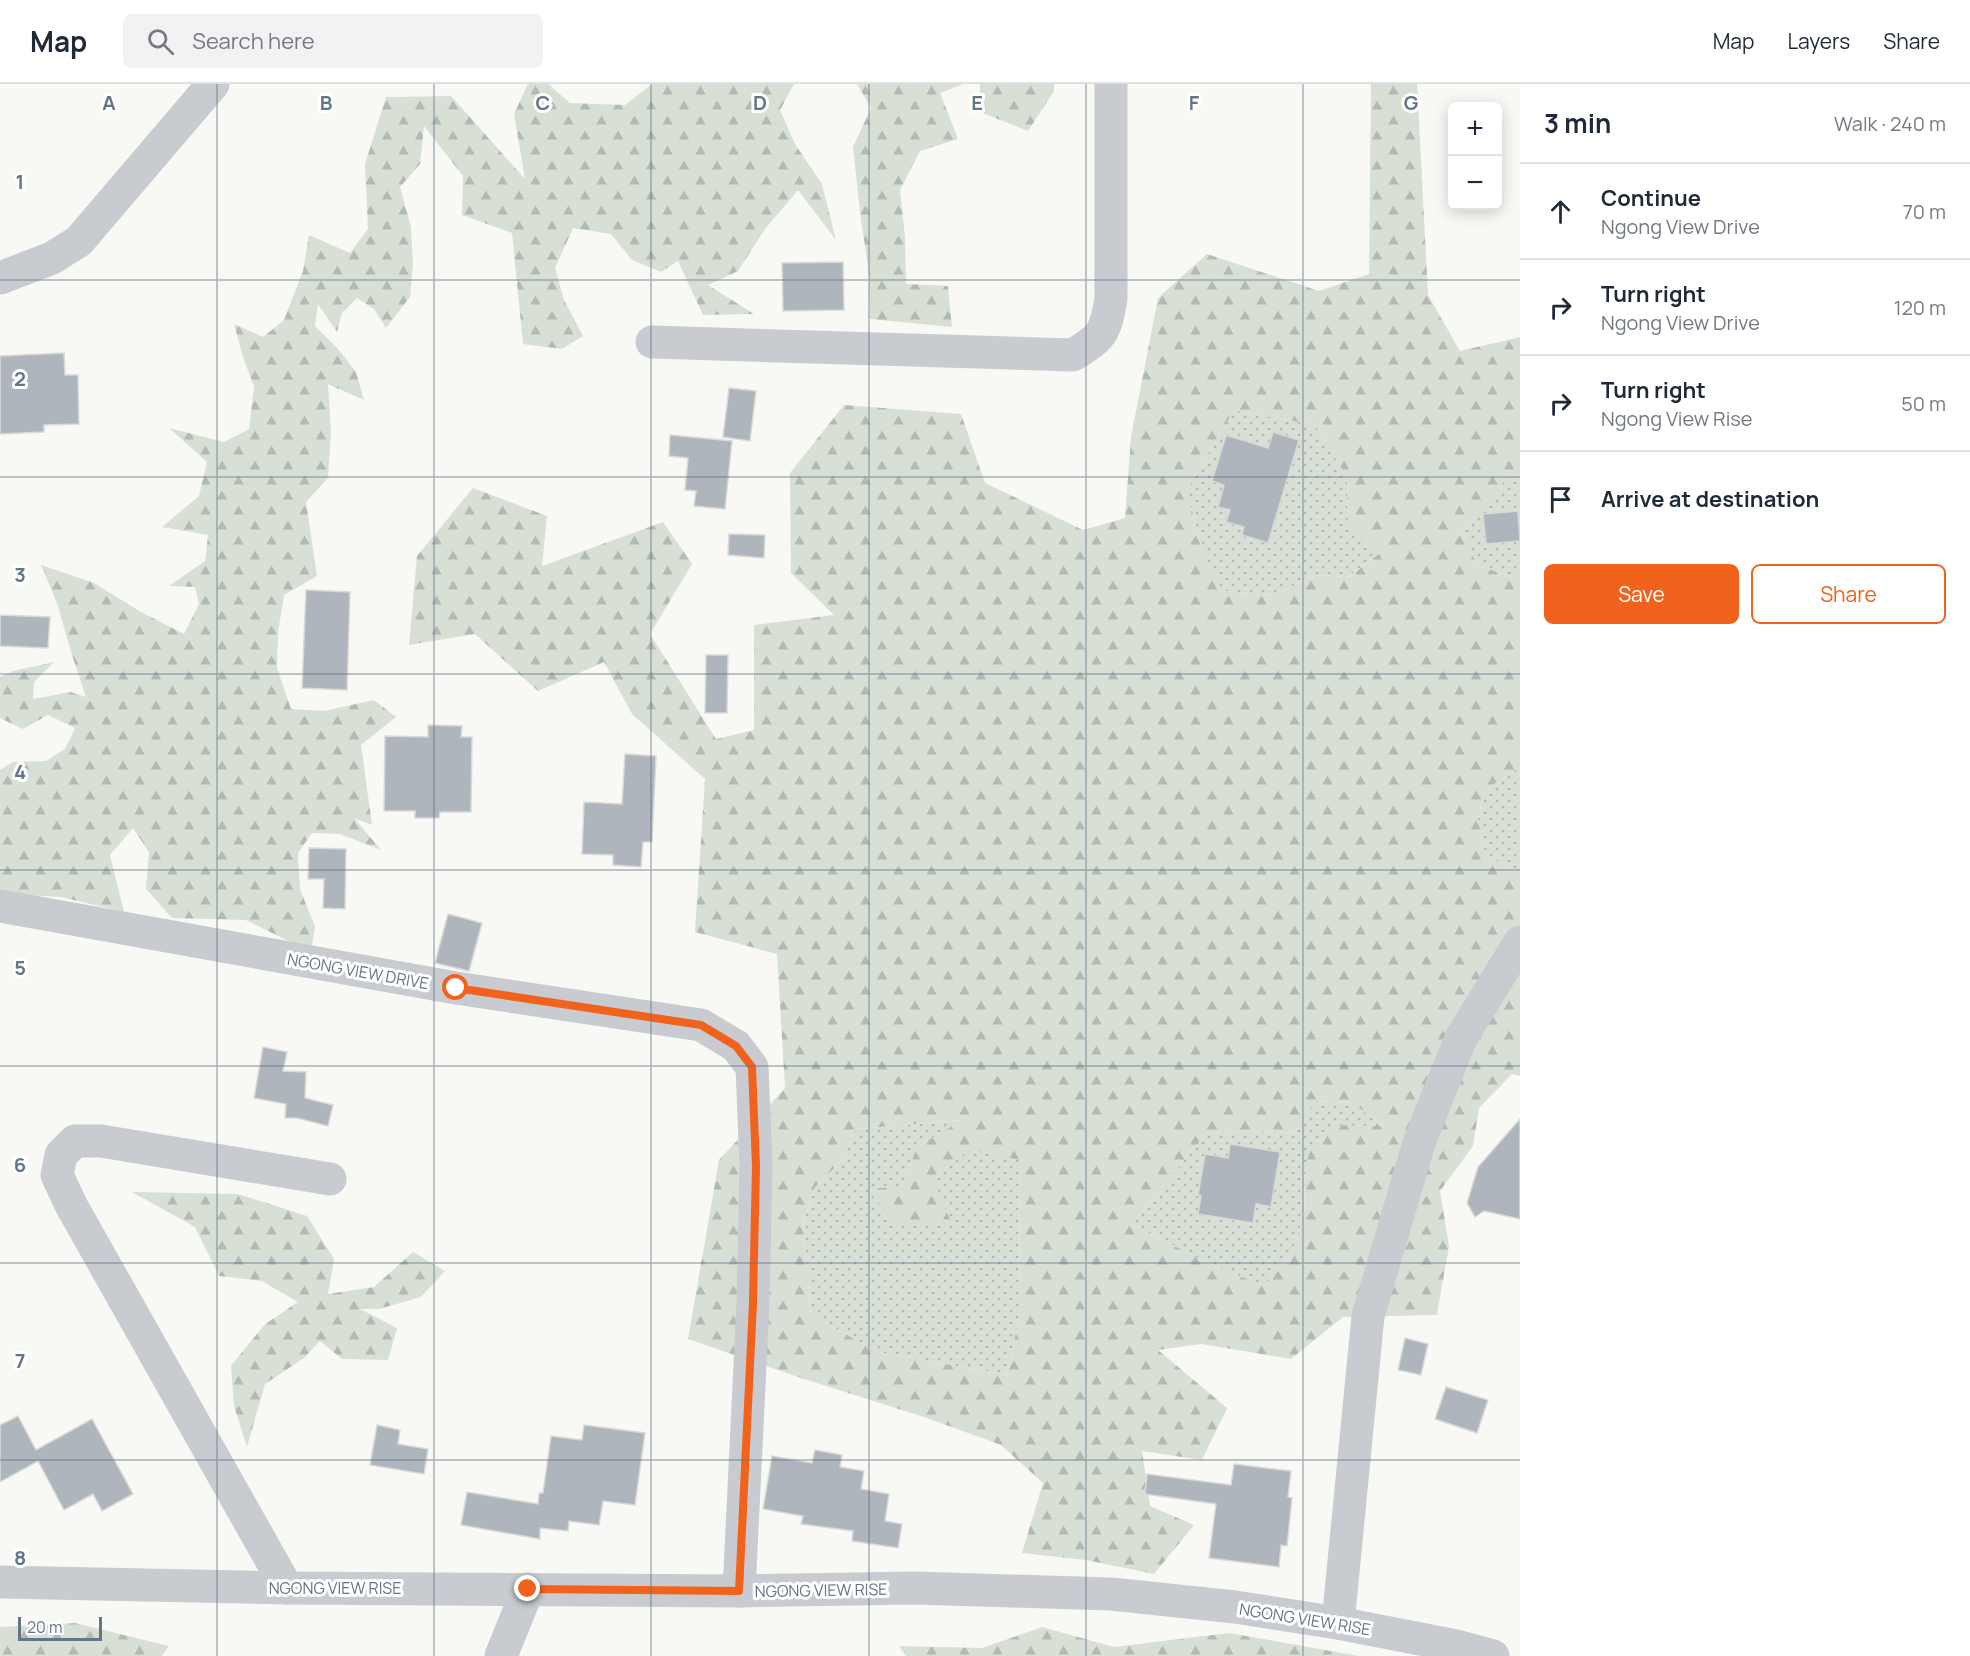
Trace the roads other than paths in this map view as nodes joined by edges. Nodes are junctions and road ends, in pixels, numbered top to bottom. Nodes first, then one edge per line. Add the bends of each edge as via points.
1 (213, 84) edge
2 (1111, 84) edge
3 (0, 278) edge
4 (652, 342) dead end
5 (0, 906) edge
6 (1520, 942) edge
7 (330, 1179) dead end
8 (0, 1582) edge
9 (287, 1588) junction
10 (528, 1589) junction
11 (739, 1591) junction
12 (1338, 1623) junction
13 (501, 1656) edge
14 (1493, 1656) edge

1 - 3 street via 79,241 52,258
2 - 4 street via 1111,299 1107,321 1097,340 1073,355
5 - 11 street, NGONG VIEW DRIVE via 456,988 701,1025 736,1046 752,1067 756,1166
6 - 12 street via 1461,1038 1419,1140 1368,1316
7 - 9 street via 101,1140 75,1142 61,1155 57,1175
8 - 9 street, NGONG VIEW RISE
9 - 10 street, NGONG VIEW RISE
10 - 11 street, NGONG VIEW RISE
10 - 13 street
11 - 12 street, NGONG VIEW RISE via 914,1588 1111,1594
12 - 14 street, NGONG VIEW RISE

